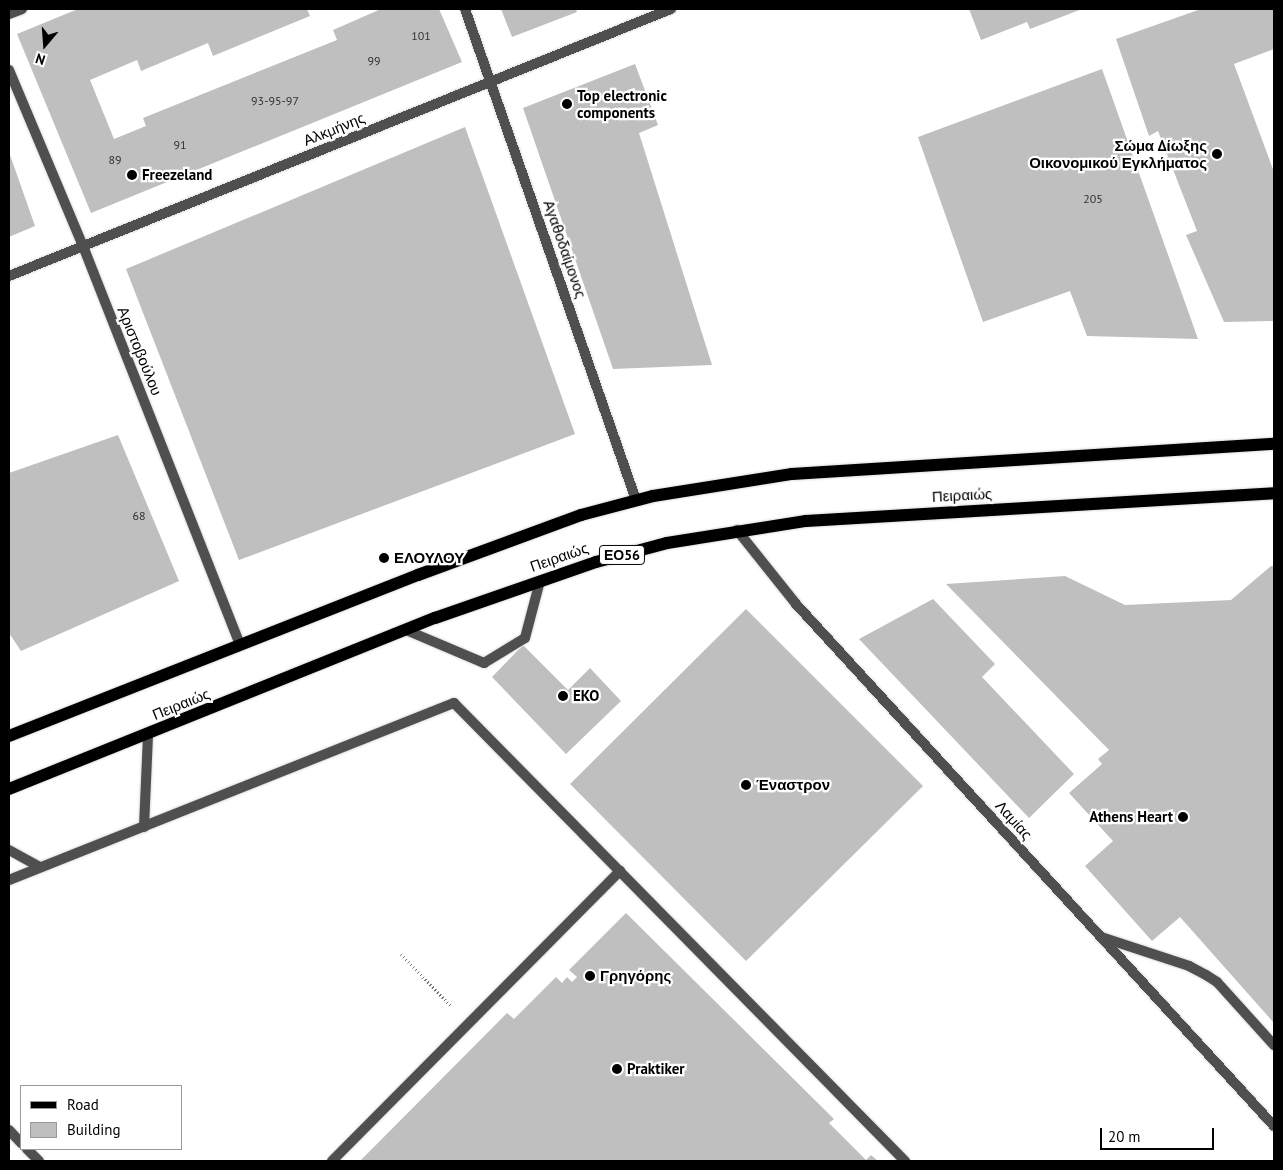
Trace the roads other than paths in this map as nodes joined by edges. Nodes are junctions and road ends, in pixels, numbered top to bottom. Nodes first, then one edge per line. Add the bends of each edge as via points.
1 (22, 9) edge
2 (466, 9) edge
3 (671, 9) edge
4 (9, 14) edge
5 (9, 70) edge
6 (491, 82) junction
7 (83, 246) junction
8 (9, 276) edge
9 (1274, 444) edge
10 (1274, 493) edge
11 (636, 500) junction
12 (737, 530) junction
13 (540, 581) junction
14 (406, 630) junction
15 (240, 645) junction
16 (148, 734) junction
17 (9, 736) edge
18 (9, 789) edge
19 (144, 826) junction
20 (9, 850) edge
21 (40, 868) junction
22 (620, 872) junction
23 (9, 880) edge
24 (1101, 937) junction
25 (1274, 1045) edge
26 (1274, 1126) edge
27 (9, 1130) edge
28 (20, 1142) edge
29 (28, 1150) edge
30 (38, 1161) edge
31 (332, 1161) edge
32 (905, 1161) edge

1 - 4 street
2 - 6 street, Αγαθοδαίμονος
3 - 6 street, Αλκμήνης
5 - 7 street, Αριστοβούλου
6 - 7 street, Αλκμήνης
6 - 11 street, Αγαθοδαίμονος
7 - 8 street, Αλκμήνης
7 - 15 street, Αριστοβούλου
9 - 11 main road via 792,474
10 - 12 main road, Πειραιώς / ΕΟ56 via 806,520
11 - 15 main road via 581,515 503,543
12 - 13 main road, Πειραιώς / ΕΟ56 via 667,543
12 - 24 street, Λαμίας via 796,604
13 - 14 main road, Πειραιώς / ΕΟ56
13 - 14 street via 525,638 484,663
14 - 16 main road, Πειραιώς / ΕΟ56
15 - 17 main road
16 - 18 main road, Πειραιώς / ΕΟ56
16 - 19 street
19 - 21 street
19 - 22 street via 454,703
20 - 21 street
21 - 23 street
22 - 31 street
22 - 32 street
24 - 25 street via 1206,975 1217,982
24 - 26 street, Λαμίας
27 - 28 street
29 - 30 street

